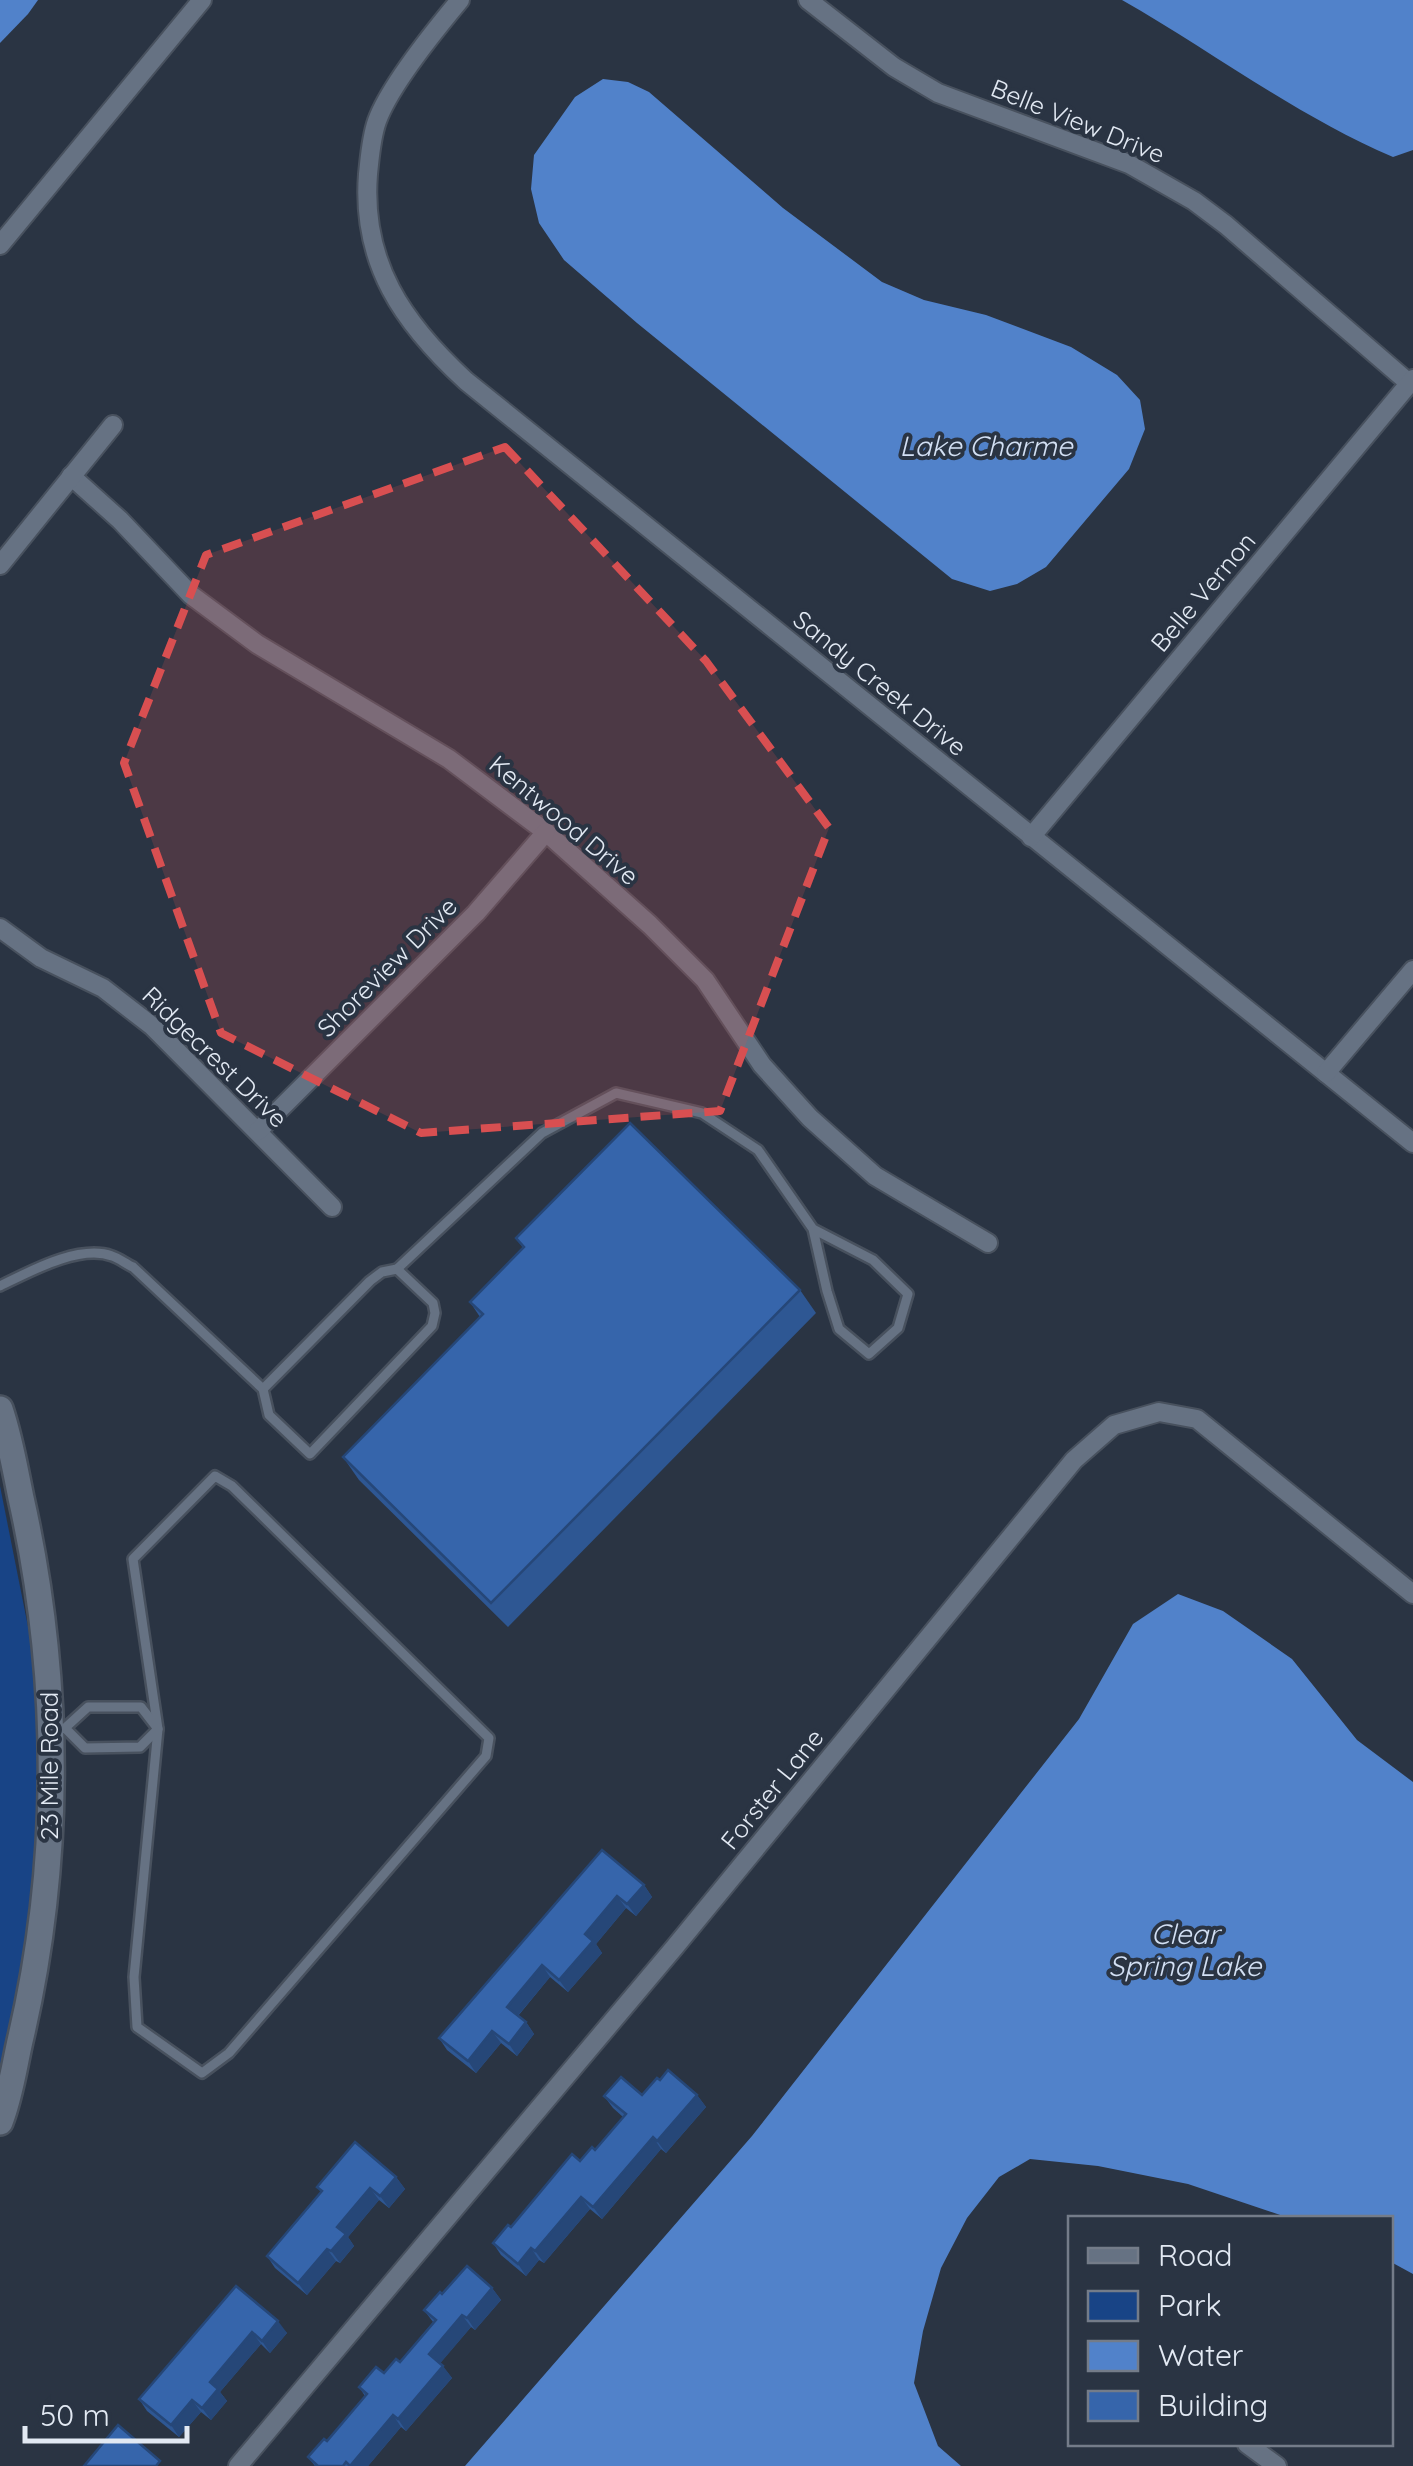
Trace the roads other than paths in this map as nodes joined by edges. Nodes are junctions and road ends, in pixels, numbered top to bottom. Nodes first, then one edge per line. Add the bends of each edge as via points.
1 (202, 0) edge
2 (460, 0) edge
3 (808, 0) edge
4 (0, 245) edge
5 (1411, 381) edge
6 (113, 425) dead end
7 (71, 476) junction
8 (0, 566) edge
9 (546, 832) junction
10 (1031, 837) junction
11 (0, 928) edge
12 (1413, 970) edge
13 (1326, 1073) junction
14 (258, 1131) junction
15 (1413, 1143) edge
16 (332, 1207) dead end
17 (813, 1229) junction
18 (988, 1243) dead end
19 (397, 1269) junction
20 (0, 1286) edge
21 (263, 1389) junction
22 (0, 1410) edge
23 (1413, 1594) edge
24 (158, 1728) junction
25 (58, 1729) junction
26 (0, 2122) edge
27 (1250, 2446) edge
28 (238, 2466) edge
29 (1276, 2466) edge

1 - 4 street
2 - 10 street, Sandy Creek Drive via 397,86 371,145 368,222 392,292 413,327 456,372
3 - 5 street, Belle View Drive via 938,93 1129,164 1194,200
5 - 10 street, Belle Vernon
6 - 7 street
7 - 8 street
7 - 9 street, Kentwood Drive via 191,595 256,644 450,759
9 - 14 street, Shoreview Drive via 476,913
9 - 18 street, Kentwood Drive via 704,980 762,1066 810,1118 875,1176
10 - 13 street, Sandy Creek Drive
11 - 14 street, Ridgecrest Drive via 41,958 103,988 152,1026
12 - 13 street
13 - 15 street, Sandy Creek Drive
14 - 16 street, Ridgecrest Drive
17 - 17 lane via 839,1329 869,1354 898,1328 908,1294 873,1260
17 - 19 lane via 758,1150 702,1113 616,1093 542,1133
19 - 21 lane via 370,1281
19 - 21 lane via 434,1304 432,1326 310,1454 269,1415
20 - 21 lane via 70,1255 111,1255
22 - 25 main road, 23 Mile Road via 32,1545
23 - 28 street, Forster Lane via 1197,1419 1159,1412 1114,1425 1074,1460
24 - 24 lane via 133,1559 215,1476 489,1738 486,1756 229,2053 202,2073 136,2027 134,1976
24 - 25 lane via 140,1747 115,1748 85,1748
24 - 25 lane via 141,1707 112,1706 88,1707
25 - 26 main road, 23 Mile Road via 40,1936
27 - 29 street

